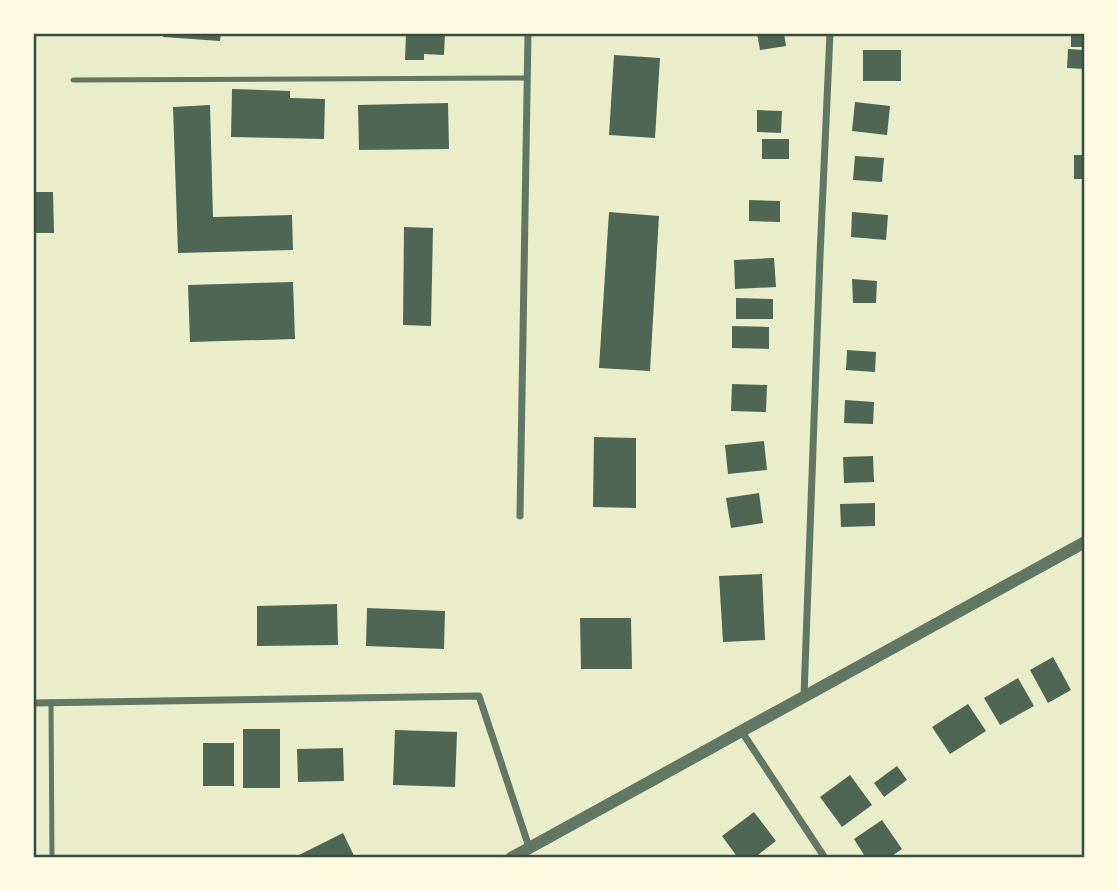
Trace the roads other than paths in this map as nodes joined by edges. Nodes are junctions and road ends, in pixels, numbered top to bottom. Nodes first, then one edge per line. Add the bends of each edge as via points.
1 (527, 33) edge
2 (830, 33) edge
3 (526, 78) junction
4 (74, 80) dead end
5 (520, 516) dead end
6 (1085, 542) edge
7 (804, 696) junction
8 (51, 702) junction
9 (33, 703) edge
10 (742, 732) junction
11 (529, 847) junction
12 (52, 858) edge
13 (511, 858) edge
14 (825, 858) edge

1 - 3 street
2 - 7 street
3 - 4 lane
3 - 5 street
6 - 7 street
7 - 10 street
8 - 9 street
8 - 11 street via 479,696
8 - 12 lane
10 - 11 street
10 - 14 street
11 - 13 street

